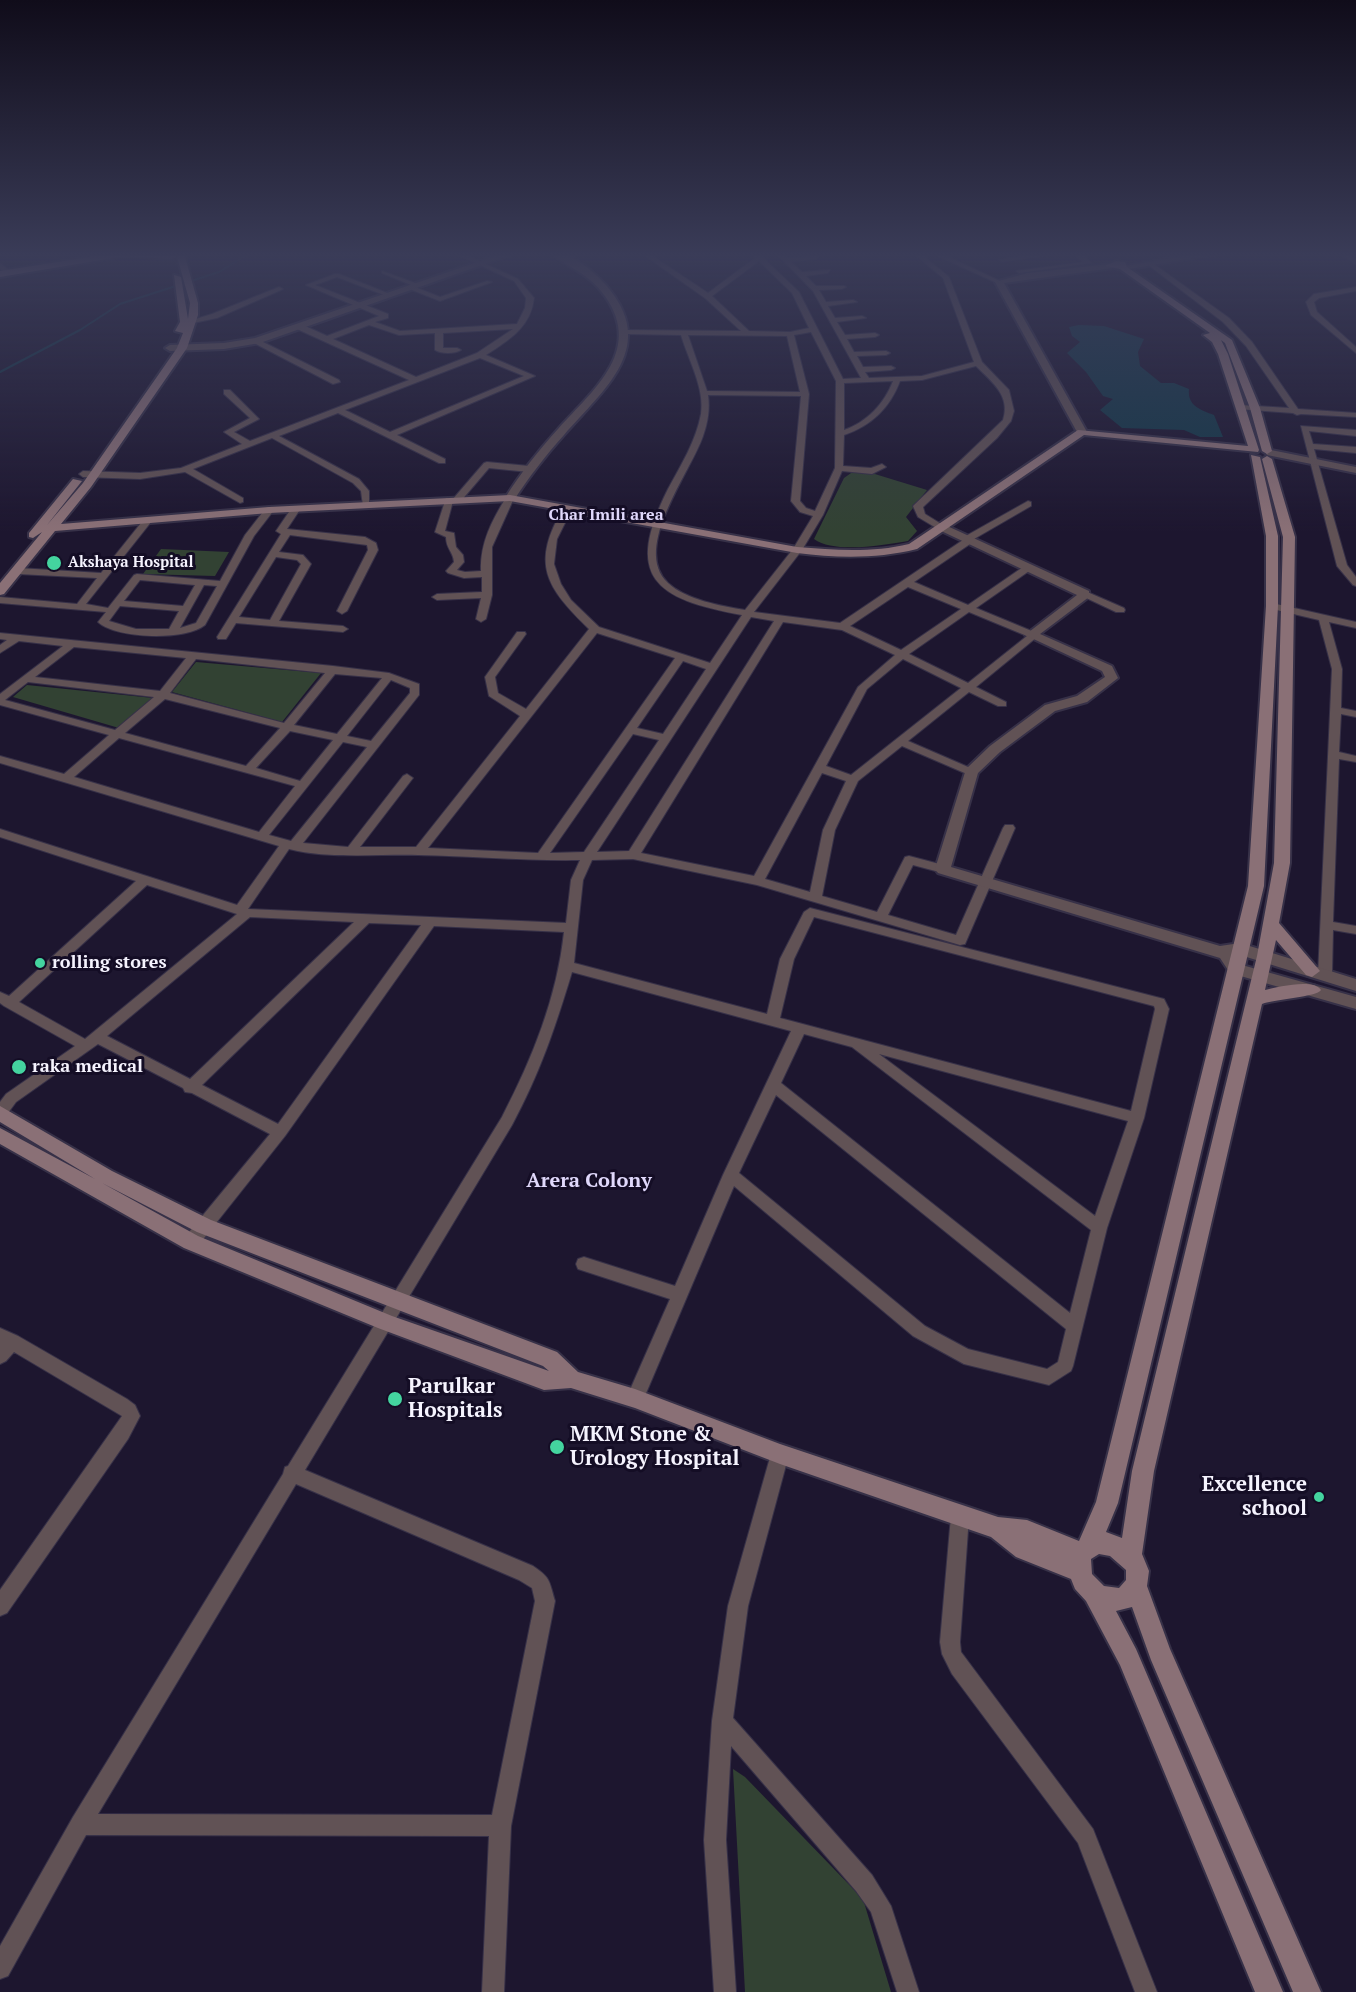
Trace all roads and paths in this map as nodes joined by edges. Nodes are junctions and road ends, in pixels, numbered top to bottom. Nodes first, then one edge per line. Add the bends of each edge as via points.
1 (224, 346) edge
2 (267, 346) edge
3 (342, 346) edge
4 (439, 346) edge
5 (457, 346) edge
6 (492, 346) edge
7 (623, 346) edge
8 (688, 346) edge
9 (793, 346) edge
10 (823, 346) edge
11 (848, 346) edge
12 (972, 346) edge
13 (1034, 346) edge
14 (1219, 346) edge
15 (1231, 346) edge
16 (1251, 346) edge
17 (170, 348) joint
18 (182, 348) junction
19 (457, 350) junction
20 (886, 353) dead end
21 (852, 354) junction
22 (480, 355) junction
23 (978, 363) junction
24 (457, 364) junction
25 (891, 368) dead end
26 (860, 370) junction
27 (416, 380) junction
28 (866, 380) junction
29 (897, 380) junction
30 (840, 381) junction
31 (336, 382) dead end
32 (227, 392) dead end
33 (703, 393) junction
34 (805, 394) junction
35 (1240, 407) junction
36 (1255, 408) junction
37 (341, 411) junction
38 (1297, 413) junction
39 (1356, 415) edge
40 (1082, 432) junction
41 (1356, 432) edge
42 (841, 434) junction
43 (390, 435) junction
44 (274, 436) junction
45 (250, 445) junction
46 (1308, 446) junction
47 (1356, 450) edge
48 (1261, 454) junction
49 (442, 461) dead end
50 (1312, 462) junction
51 (882, 467) dead end
52 (839, 468) junction
53 (186, 469) junction
54 (529, 469) junction
55 (1356, 470) edge
56 (82, 474) junction
57 (95, 474) junction
58 (510, 498) junction
59 (240, 500) dead end
60 (453, 500) junction
61 (366, 504) junction
62 (1028, 504) dead end
63 (296, 508) junction
64 (567, 509) junction
65 (269, 510) junction
66 (818, 515) junction
67 (148, 520) junction
68 (657, 525) junction
69 (52, 526) junction
70 (941, 527) junction
71 (286, 533) junction
72 (968, 540) junction
73 (797, 550) junction
74 (273, 554) junction
75 (1029, 567) junction
76 (18, 571) junction
77 (0, 573) edge
78 (487, 574) junction
79 (104, 576) junction
80 (201, 582) junction
81 (907, 583) junction
82 (1356, 583) edge
83 (222, 584) junction
84 (0, 591) edge
85 (1085, 594) junction
86 (487, 595) junction
87 (437, 597) dead end
88 (0, 600) edge
89 (117, 603) junction
90 (80, 606) junction
91 (1280, 607) junction
92 (966, 608) junction
93 (104, 609) dead end
94 (184, 609) junction
95 (1120, 610) dead end
96 (342, 611) dead end
97 (749, 612) junction
98 (1323, 617) junction
99 (481, 619) dead end
100 (780, 619) junction
101 (234, 620) junction
102 (273, 623) junction
103 (1356, 625) edge
104 (843, 626) junction
105 (343, 629) dead end
106 (595, 629) junction
107 (172, 633) junction
108 (521, 634) dead end
109 (1031, 635) junction
110 (0, 636) edge
111 (222, 637) dead end
112 (15, 639) junction
113 (71, 644) junction
114 (0, 650) edge
115 (904, 653) junction
116 (192, 657) junction
117 (680, 658) junction
118 (712, 667) junction
119 (333, 669) junction
120 (389, 676) junction
121 (26, 679) junction
122 (969, 687) junction
123 (163, 695) junction
124 (0, 700) edge
125 (1002, 704) dead end
126 (1335, 710) junction
127 (1356, 714) edge
128 (527, 715) junction
129 (287, 727) junction
130 (630, 730) junction
131 (119, 735) junction
132 (341, 738) junction
133 (666, 738) junction
134 (900, 741) junction
135 (375, 745) junction
136 (1332, 754) junction
137 (0, 759) edge
138 (1356, 759) edge
139 (819, 768) junction
140 (248, 770) junction
141 (971, 772) junction
142 (66, 778) junction
143 (408, 778) dead end
144 (854, 779) junction
145 (303, 785) junction
146 (1262, 805) junction
147 (1283, 808) junction
148 (1009, 828) dead end
149 (0, 833) edge
150 (262, 836) junction
151 (290, 845) junction
152 (351, 850) junction
153 (419, 851) junction
154 (633, 855) junction
155 (588, 856) junction
156 (541, 857) junction
157 (943, 869) junction
158 (145, 880) junction
159 (758, 881) junction
160 (986, 884) junction
161 (1256, 886) junction
162 (1276, 892) junction
163 (815, 897) junction
164 (243, 912) junction
165 (880, 918) junction
166 (364, 920) junction
167 (431, 921) junction
168 (1271, 924) junction
169 (1327, 925) junction
170 (572, 928) junction
171 (1356, 930) edge
172 (1240, 949) junction
173 (1220, 952) junction
174 (1265, 956) junction
175 (567, 966) junction
176 (1236, 969) junction
177 (1319, 973) junction
178 (1260, 975) junction
179 (1356, 985) edge
180 (1313, 990) junction
181 (5, 1000) edge
182 (1254, 1000) junction
183 (1356, 1003) edge
184 (773, 1020) junction
185 (800, 1027) junction
186 (91, 1042) junction
187 (853, 1042) junction
188 (772, 1084) junction
189 (190, 1088) junction
190 (2, 1107) edge
191 (1137, 1118) junction
192 (280, 1132) junction
193 (0, 1135) edge
194 (731, 1175) junction
195 (204, 1226) junction
196 (1099, 1228) junction
197 (191, 1242) junction
198 (584, 1264) dead end
199 (680, 1295) junction
200 (397, 1302) junction
201 (385, 1322) junction
202 (1074, 1326) junction
203 (6, 1338) edge
204 (0, 1356) edge
205 (571, 1379) junction
206 (635, 1399) junction
207 (780, 1454) junction
208 (291, 1473) junction
209 (960, 1516) junction
210 (1082, 1556) junction
211 (1130, 1556) junction
212 (1136, 1587) junction
213 (1095, 1595) junction
214 (0, 1606) edge
215 (722, 1721) junction
216 (80, 1824) junction
217 (500, 1826) junction
218 (0, 1968) edge
219 (493, 1992) edge
220 (725, 1992) edge
221 (908, 1992) edge
222 (1146, 1992) edge
223 (1269, 1992) edge
224 (1306, 1992) edge

1 - 18 street
2 - 31 street
3 - 27 street
4 - 19 street via 439,350
5 - 19 street
6 - 22 street
7 - 54 street via 620,363 603,389
8 - 33 street
9 - 34 street
10 - 30 street
11 - 21 street
12 - 23 street
13 - 40 street
14 - 35 main road
15 - 36 main road
16 - 38 street
17 - 18 street
17 - 56 main road
18 - 57 main road
19 - 24 street
20 - 21 street
21 - 26 street
22 - 24 street
22 - 43 street via 531,376
23 - 29 street via 943,374
23 - 70 street via 1005,390 1010,416 994,436 918,506 921,514
24 - 27 street
25 - 26 street
26 - 28 street
27 - 37 street
28 - 29 street
28 - 30 street
29 - 42 street via 880,411 857,429
30 - 42 street
32 - 45 street via 255,419 228,432
33 - 34 street
33 - 68 street via 702,426
34 - 66 street via 795,501 803,510
35 - 36 street
35 - 48 main road
36 - 38 street
36 - 48 main road
37 - 43 street
37 - 44 street
38 - 39 street
40 - 48 main road
40 - 70 main road
41 - 46 street via 1304,428
42 - 52 street
43 - 49 street
44 - 45 street
44 - 61 street via 356,482 365,491
45 - 53 street
46 - 47 street
46 - 50 street
48 - 50 street
48 - 91 main road via 1289,537
50 - 55 street
50 - 82 street via 1342,566
51 - 52 street via 872,471
52 - 66 street
53 - 57 street via 165,474
53 - 59 street
54 - 58 street
54 - 60 street via 487,465
56 - 57 street
56 - 69 main road
57 - 69 main road
58 - 60 main road
58 - 64 main road
58 - 78 street via 490,537
60 - 61 main road
60 - 78 street via 440,532 451,536 451,548 458,555 459,562 451,572
61 - 63 main road
62 - 72 street
63 - 65 main road
63 - 71 street via 283,526 281,531
64 - 68 main road
64 - 106 street via 552,539 549,564 567,602
65 - 67 main road
65 - 83 street
66 - 73 street
67 - 69 main road
67 - 79 street
68 - 73 main road
68 - 97 street via 650,543 653,572 660,580 691,600
69 - 76 main road
69 - 77 main road
70 - 72 street
70 - 73 main road via 913,547 892,552 835,554
71 - 74 street
71 - 96 street via 371,543 373,550
72 - 75 street
72 - 81 street
73 - 97 street
74 - 101 street
74 - 102 street via 300,557 306,564
75 - 85 street
75 - 92 street
76 - 79 street
76 - 84 main road
78 - 86 street
79 - 90 street
80 - 83 street
80 - 89 street via 138,577
80 - 94 street
81 - 92 street
81 - 104 street
83 - 107 street via 200,625 192,631
85 - 95 street
85 - 109 street
86 - 87 street
86 - 99 street
88 - 90 street
89 - 94 street
89 - 107 street via 103,622 107,625
90 - 93 street
91 - 98 street
91 - 146 main road
91 - 147 main road
92 - 109 street
92 - 115 street
94 - 107 street
97 - 100 street
97 - 118 street
98 - 103 street
98 - 126 street via 1337,669
100 - 104 street
100 - 154 street
101 - 102 street
101 - 111 street
102 - 105 street
104 - 115 street
106 - 117 street
106 - 128 street
108 - 128 street via 490,677 493,694
109 - 122 street
109 - 141 street via 1107,669 1112,678 1082,699 1050,708 995,748
110 - 112 street
112 - 113 street
112 - 114 street
113 - 116 street
113 - 121 street
115 - 122 street
115 - 139 street via 868,681
116 - 119 street
116 - 123 street
117 - 118 street
117 - 130 street
118 - 133 street
119 - 120 street
119 - 129 street
120 - 132 street
120 - 135 street via 409,682 415,686 415,693
121 - 123 street
121 - 124 street
122 - 125 street
122 - 134 street
123 - 129 street
123 - 131 street
124 - 131 street
126 - 127 street
126 - 136 street
128 - 153 street
129 - 132 street
129 - 140 street
130 - 133 street
130 - 156 street
131 - 140 street
131 - 142 street
132 - 135 street
132 - 145 street
133 - 155 street
134 - 141 street
134 - 144 street
135 - 151 street
136 - 138 street
136 - 169 street
137 - 142 street
139 - 144 street
139 - 159 street
140 - 145 street
141 - 157 street
142 - 150 street
143 - 152 street
144 - 163 street via 829,831
145 - 150 street
146 - 147 main road
146 - 161 main road
147 - 162 main road via 1282,863
148 - 160 street
149 - 158 street
150 - 151 street
151 - 152 street
151 - 164 street
152 - 153 street
153 - 156 street
154 - 155 street
154 - 159 street
155 - 156 street
155 - 170 street via 577,880
157 - 160 street
157 - 165 street via 909,860
158 - 164 street
158 - 181 street
159 - 163 street
160 - 165 street via 960,941
160 - 173 street
161 - 162 main road
161 - 172 main road
162 - 168 main road
163 - 165 street
164 - 166 street
164 - 186 street
166 - 167 street
166 - 189 street
167 - 170 street
167 - 192 street
168 - 174 main road
168 - 177 main road
169 - 171 street
169 - 177 street
170 - 175 street
172 - 173 street
172 - 174 street
172 - 176 main road
173 - 176 street
174 - 177 street
174 - 178 main road
175 - 184 street
175 - 200 street via 530,1077
176 - 178 street
176 - 210 main road via 1107,1503
177 - 179 street
178 - 180 street
178 - 182 main road
180 - 182 main road via 1279,992
180 - 183 street
181 - 186 street
182 - 211 main road via 1143,1471
184 - 185 street
184 - 191 street via 787,959 810,912 1153,999 1162,1009
185 - 187 street
185 - 188 street
186 - 189 street
186 - 190 street
187 - 191 street
187 - 196 street
188 - 194 street
188 - 202 street
189 - 192 street
190 - 195 main road via 105,1176
191 - 196 street
192 - 195 street
193 - 197 main road
194 - 199 street
194 - 202 street via 919,1331 964,1356 1049,1377 1065,1366
195 - 197 street
195 - 200 main road
196 - 202 street
197 - 201 main road
198 - 199 street
199 - 206 street
200 - 201 street
200 - 205 main road via 550,1359
201 - 205 main road via 544,1381
201 - 208 street
203 - 204 street
203 - 214 street via 121,1405 130,1416 123,1433
205 - 206 main road
206 - 207 main road
207 - 209 main road
207 - 215 street via 738,1606
208 - 216 street
208 - 217 street via 540,1582 545,1601
209 - 210 main road via 998,1528 1024,1549
209 - 222 street via 952,1654 1086,1836
210 - 211 main road via 1096,1542 1114,1544
210 - 213 main road via 1082,1580
211 - 212 main road via 1137,1572
212 - 213 main road via 1124,1599 1114,1601
212 - 224 main road via 1159,1652
213 - 223 main road via 1128,1657
215 - 220 street via 715,1840
215 - 221 street via 864,1882 880,1906
216 - 217 street
216 - 218 street
217 - 219 street

